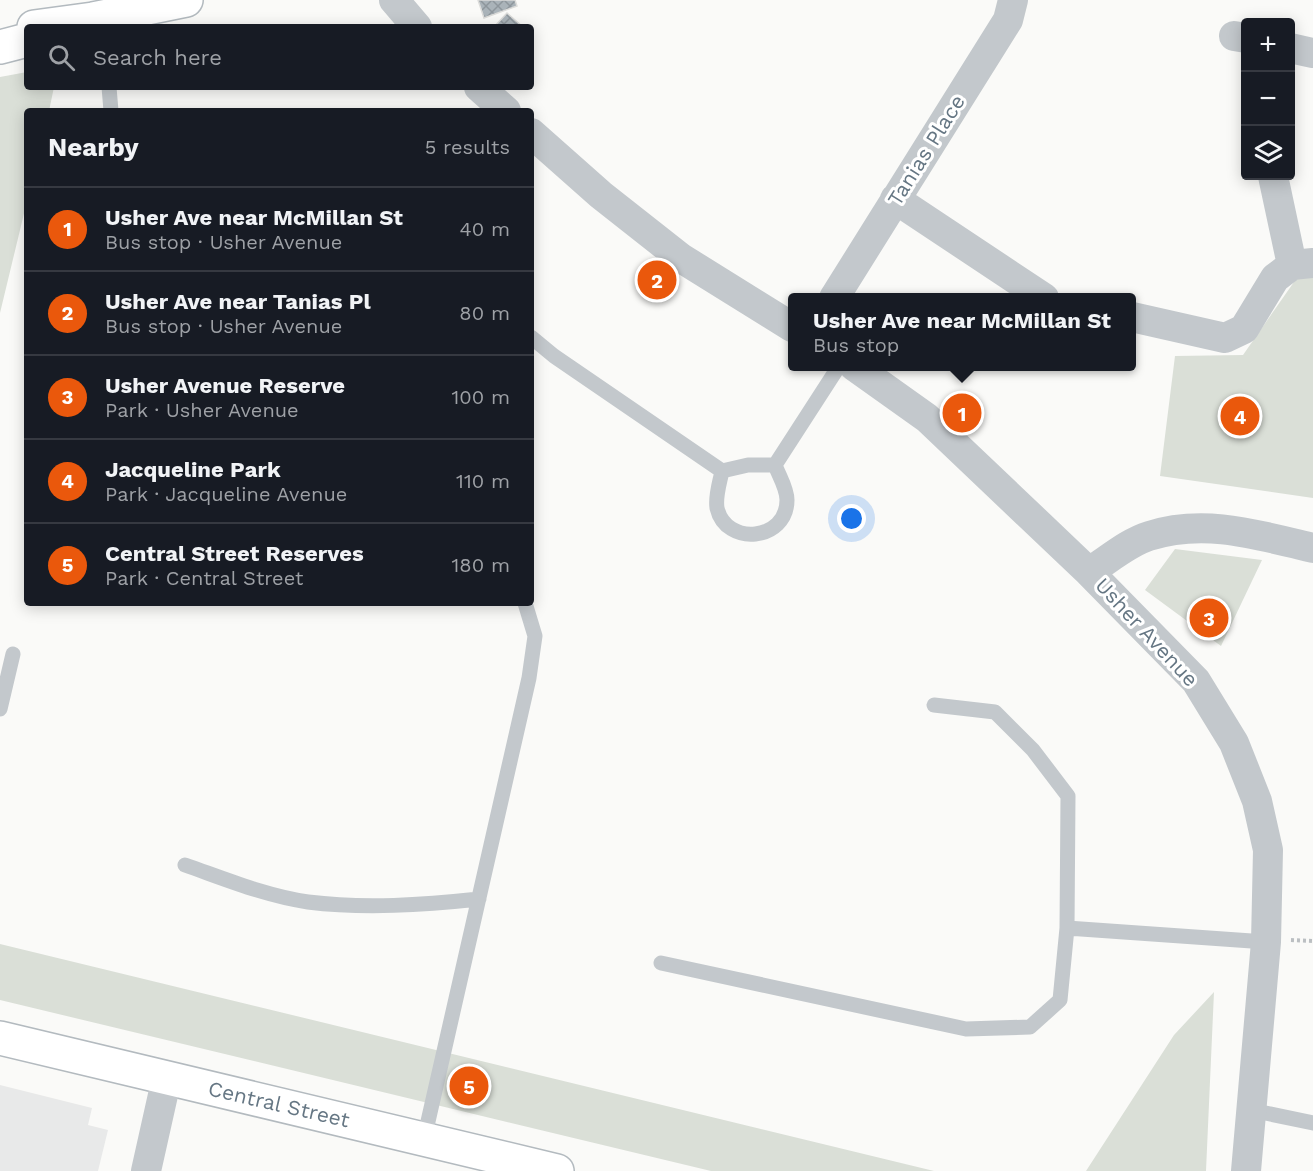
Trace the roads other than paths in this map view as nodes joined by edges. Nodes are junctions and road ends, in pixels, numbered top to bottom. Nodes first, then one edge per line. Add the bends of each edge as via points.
1 (186, 0) edge
2 (394, 0) edge
3 (1012, 0) edge
4 (85, 24) edge
5 (414, 24) edge
6 (24, 28) edge
7 (0, 31) edge
8 (24, 41) edge
9 (0, 47) edge
10 (1295, 49) edge
11 (1313, 53) edge
12 (109, 90) edge
13 (482, 90) edge
14 (111, 108) edge
15 (502, 108) edge
16 (534, 136) edge
17 (1274, 180) edge
18 (895, 199) junction
19 (1303, 264) edge
20 (836, 293) edge
21 (1038, 293) edge
22 (1136, 318) edge
23 (788, 325) edge
24 (534, 339) edge
25 (836, 371) edge
26 (861, 371) edge
27 (775, 465) junction
28 (722, 471) junction
29 (1313, 548) edge
30 (1089, 572) junction
31 (526, 606) edge
32 (13, 654) dead end
33 (934, 705) dead end
34 (0, 709) edge
35 (185, 865) dead end
36 (479, 899) junction
37 (1067, 928) junction
38 (1266, 942) junction
39 (661, 963) dead end
40 (0, 1038) edge
41 (166, 1077) junction
42 (1251, 1110) junction
43 (1313, 1123) edge
44 (424, 1139) junction
45 (479, 1162) edge
46 (146, 1171) edge
47 (557, 1171) edge
48 (1246, 1171) edge

1 - 4 main road
2 - 5 street
3 - 18 street, Tanias Place via 1008,20
6 - 7 main road
8 - 9 main road
10 - 11 street
12 - 14 lane
13 - 15 street
16 - 23 street via 681,258
17 - 19 street
18 - 20 street, Tanias Place
18 - 21 street
19 - 22 street via 1275,278 1244,329 1225,338
24 - 28 lane
25 - 27 lane
26 - 30 street, Usher Avenue via 927,418
27 - 28 lane via 748,465
27 - 28 lane via 786,490 785,511 774,528 755,535 735,531 720,516 717,496
29 - 30 street via 1229,528 1189,527 1147,536
30 - 38 street, Usher Avenue via 1196,681 1234,743 1257,801 1268,850
31 - 36 lane via 535,636 529,678
32 - 34 lane
33 - 37 lane via 995,712 1033,750 1068,796
35 - 36 lane via 307,902 420,905
36 - 44 lane
37 - 38 lane
37 - 39 lane via 1060,1000 1029,1027 966,1029
38 - 42 street, Usher Avenue
40 - 41 main road, Central Street
41 - 44 main road, Central Street
41 - 46 street
42 - 43 lane
42 - 48 street, Usher Avenue
44 - 45 main road, Central Street
45 - 47 main road, Central Street

